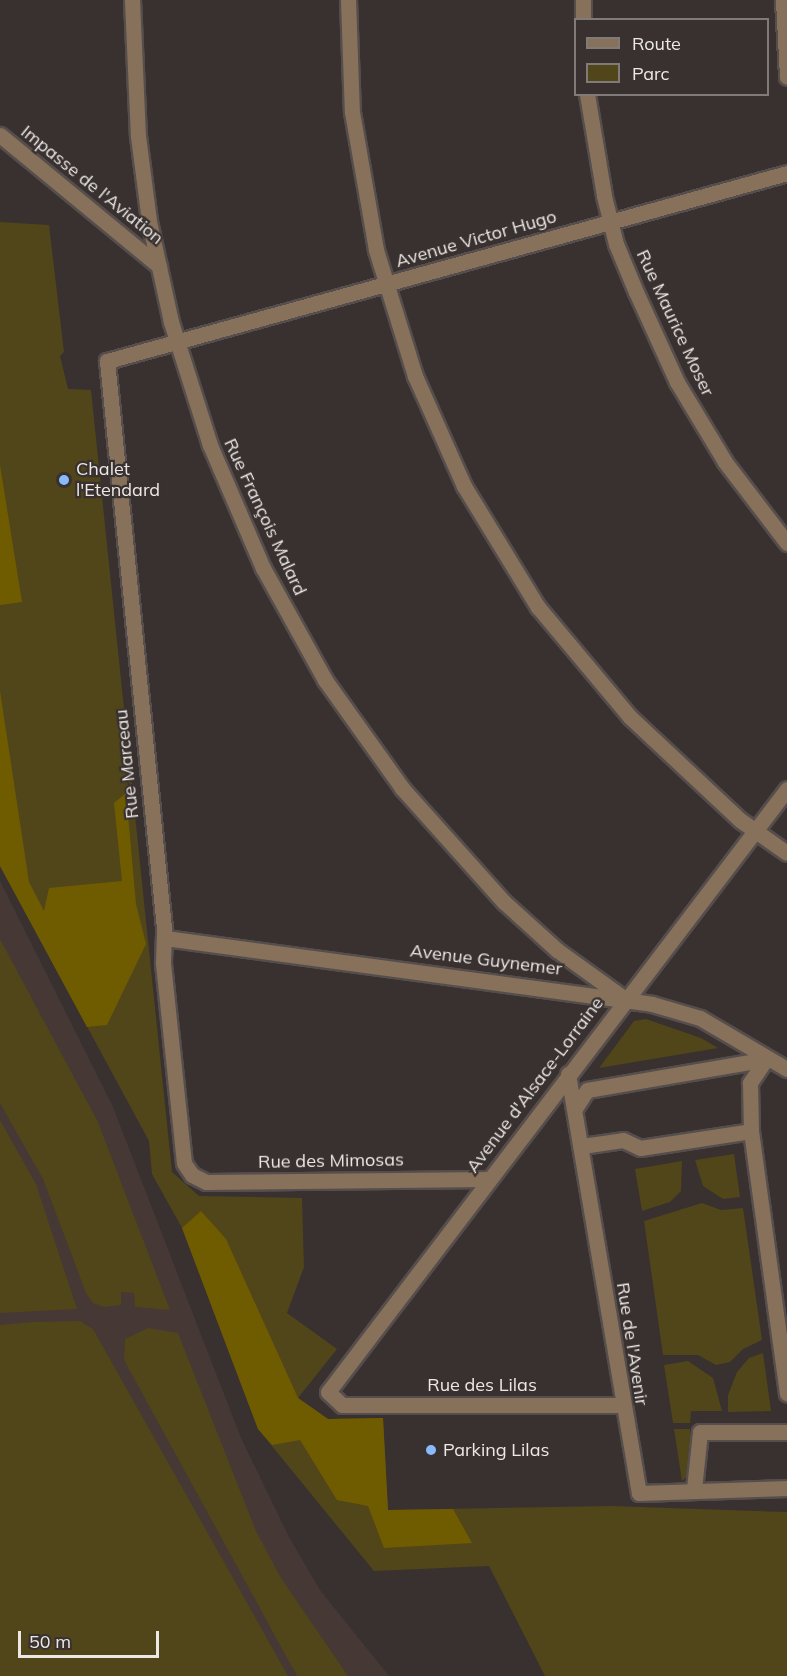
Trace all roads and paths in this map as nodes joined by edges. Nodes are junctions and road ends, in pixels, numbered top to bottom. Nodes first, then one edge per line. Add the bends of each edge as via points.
1 (132, 0) edge
2 (348, 0) edge
3 (583, 0) edge
4 (783, 0) edge
5 (583, 18) edge
6 (787, 77) edge
7 (587, 96) edge
8 (0, 135) edge
9 (787, 172) edge
10 (610, 222) junction
11 (159, 266) junction
12 (385, 285) junction
13 (176, 342) junction
14 (107, 361) joint
15 (787, 543) edge
16 (787, 789) edge
17 (755, 831) junction
18 (787, 853) edge
19 (165, 938) junction
20 (625, 999) junction
21 (766, 1059) junction
22 (787, 1069) edge
23 (568, 1074) junction
24 (576, 1107) junction
25 (751, 1131) junction
26 (582, 1146) junction
27 (183, 1163) joint
28 (488, 1179) junction
29 (787, 1394) edge
30 (342, 1405) joint
31 (622, 1405) junction
32 (787, 1432) edge
33 (787, 1488) edge
34 (694, 1489) junction

1 - 11 street, Rue François Malard via 138,136
2 - 12 street via 352,112
3 - 5 street
4 - 6 street
7 - 10 street, Rue Maurice Moser
8 - 11 street, Impasse de l'Aviation
9 - 10 street, Avenue Victor Hugo
10 - 12 street, Avenue Victor Hugo
10 - 15 street, Rue Maurice Moser via 636,292 677,382 725,462
11 - 13 street, Rue François Malard
12 - 13 street, Avenue Victor Hugo
12 - 17 street via 415,376 464,486 538,607 630,717
13 - 14 street, Avenue Victor Hugo
13 - 20 street, Rue François Malard via 210,445 263,568 326,680 402,789 481,877 556,950
14 - 19 street, Rue Marceau
16 - 17 street, Avenue d'Alsace-Lorraine
17 - 18 street
17 - 20 street, Avenue d'Alsace-Lorraine
19 - 20 street, Avenue Guynemer
19 - 27 street, Rue Marceau via 163,962
20 - 21 street, Avenue Guynemer via 700,1018
20 - 23 street, Avenue d'Alsace-Lorraine
21 - 22 street, Avenue Guynemer
21 - 24 street via 587,1090
21 - 25 street via 750,1083
23 - 24 street, Rue de l'Avenir
23 - 28 street, Avenue d'Alsace-Lorraine
24 - 26 street, Rue de l'Avenir
25 - 26 street via 640,1148 623,1140
25 - 29 street
26 - 31 street, Rue de l'Avenir
27 - 28 street, Rue des Mimosas via 192,1175 206,1182
28 - 30 street, Avenue d'Alsace-Lorraine via 328,1392
30 - 31 street, Rue des Lilas
31 - 34 street, Rue de l'Avenir via 639,1493
32 - 34 street via 700,1432
33 - 34 street, Rue de l'Avenir

